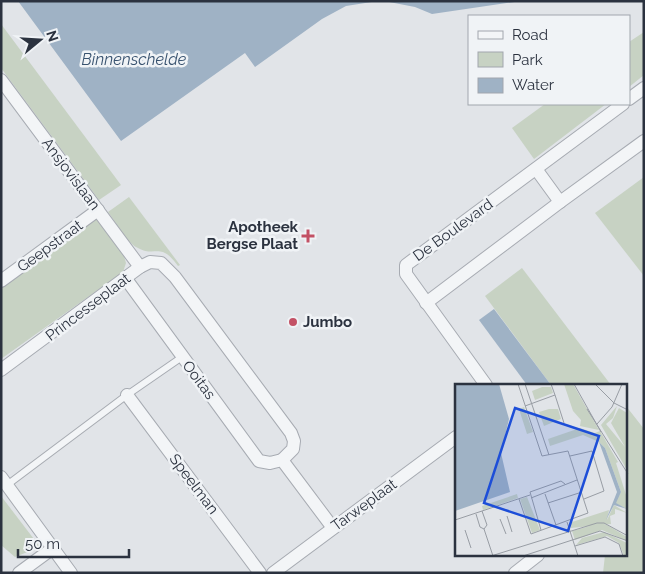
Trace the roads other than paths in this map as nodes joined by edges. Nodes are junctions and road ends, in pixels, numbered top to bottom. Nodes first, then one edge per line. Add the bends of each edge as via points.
1 (1, 80) edge
2 (644, 88) edge
3 (630, 98) edge
4 (622, 105) edge
5 (644, 141) edge
6 (536, 169) junction
7 (560, 202) junction
8 (98, 210) junction
9 (140, 267) junction
10 (126, 279) junction
11 (1, 281) edge
12 (426, 303) junction
13 (182, 357) junction
14 (1, 370) edge
15 (485, 384) edge
16 (127, 395) junction
17 (455, 438) edge
18 (282, 460) junction
19 (4, 481) edge
20 (333, 528) junction
21 (53, 548) junction
22 (537, 556) edge
23 (19, 573) edge
24 (71, 573) edge
25 (260, 573) edge
26 (272, 573) edge
27 (515, 573) edge

1 - 8 street, Ansjovislaan
2 - 3 street
4 - 6 street, De Boulevard
5 - 7 street
6 - 7 street
6 - 12 street, De Boulevard via 406,265 406,274
7 - 12 street
8 - 9 street, Ansjovislaan
8 - 11 street, Geepstraat
9 - 10 street, Princesseplaat
9 - 18 street, Princesseplaat via 150,262 161,263 175,277 291,433 293,449
10 - 13 street, Ooitas
10 - 14 street, Princesseplaat
12 - 15 street, De Boulevard
13 - 16 lane
13 - 18 street, Ooitas via 259,461
16 - 19 lane
16 - 25 street, Speelman
17 - 20 street, Tarweplaat
18 - 20 street
19 - 21 street
20 - 26 street, Tarweplaat
21 - 23 street
21 - 24 street
22 - 27 street

